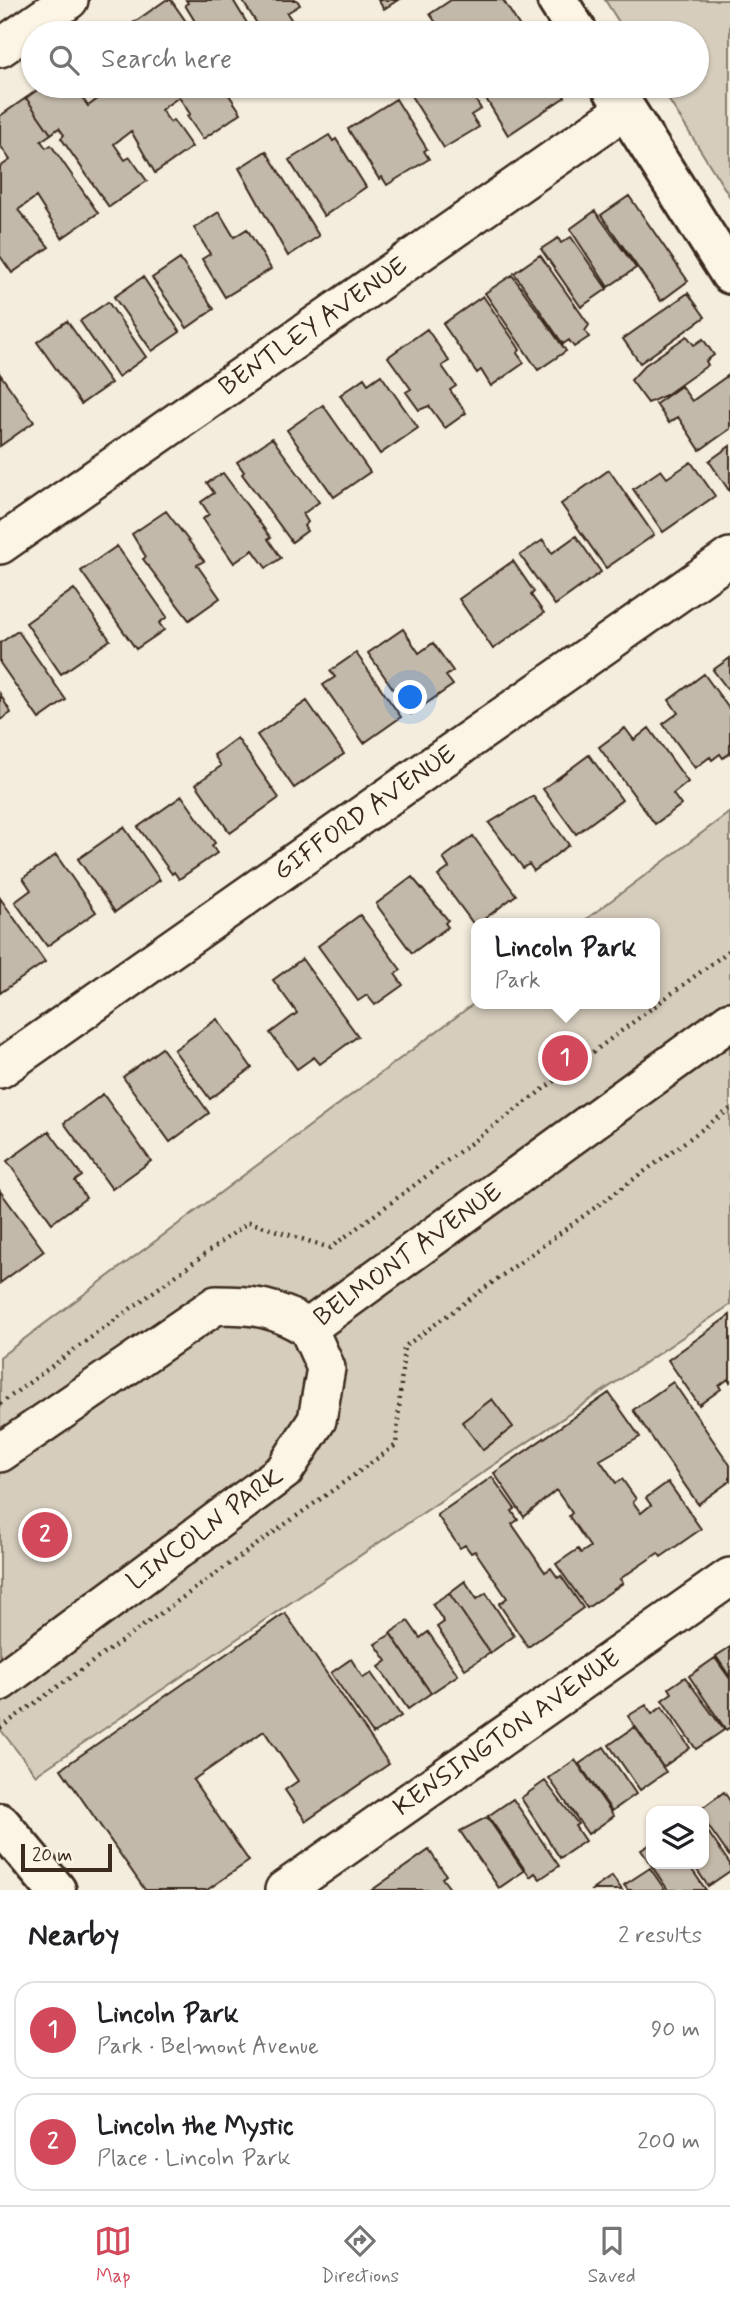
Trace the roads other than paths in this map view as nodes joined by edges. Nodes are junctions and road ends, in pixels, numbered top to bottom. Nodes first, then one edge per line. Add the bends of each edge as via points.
1 (69, 0) edge
2 (556, 0) edge
3 (39, 21) edge
4 (570, 21) edge
5 (21, 33) edge
6 (0, 48) edge
7 (619, 98) edge
8 (730, 274) edge
9 (0, 545) edge
10 (730, 557) edge
11 (730, 1021) edge
12 (0, 1069) edge
13 (308, 1328) junction
14 (0, 1453) edge
15 (730, 1577) edge
16 (0, 1682) edge
17 (0, 1823) edge
18 (56, 1890) edge
19 (284, 1890) edge

1 - 3 street
2 - 4 main road
5 - 6 street
7 - 8 main road
7 - 9 street, BENTLEY AVENUE
10 - 12 street, GIFFORD AVENUE
11 - 13 street, BELMONT AVENUE
13 - 14 street, BELMONT AVENUE via 282,1311 250,1305 216,1306
13 - 16 street, LINCOLN PARK via 326,1368 317,1420 285,1471
15 - 19 street, KENSINGTON AVENUE
17 - 18 main road

